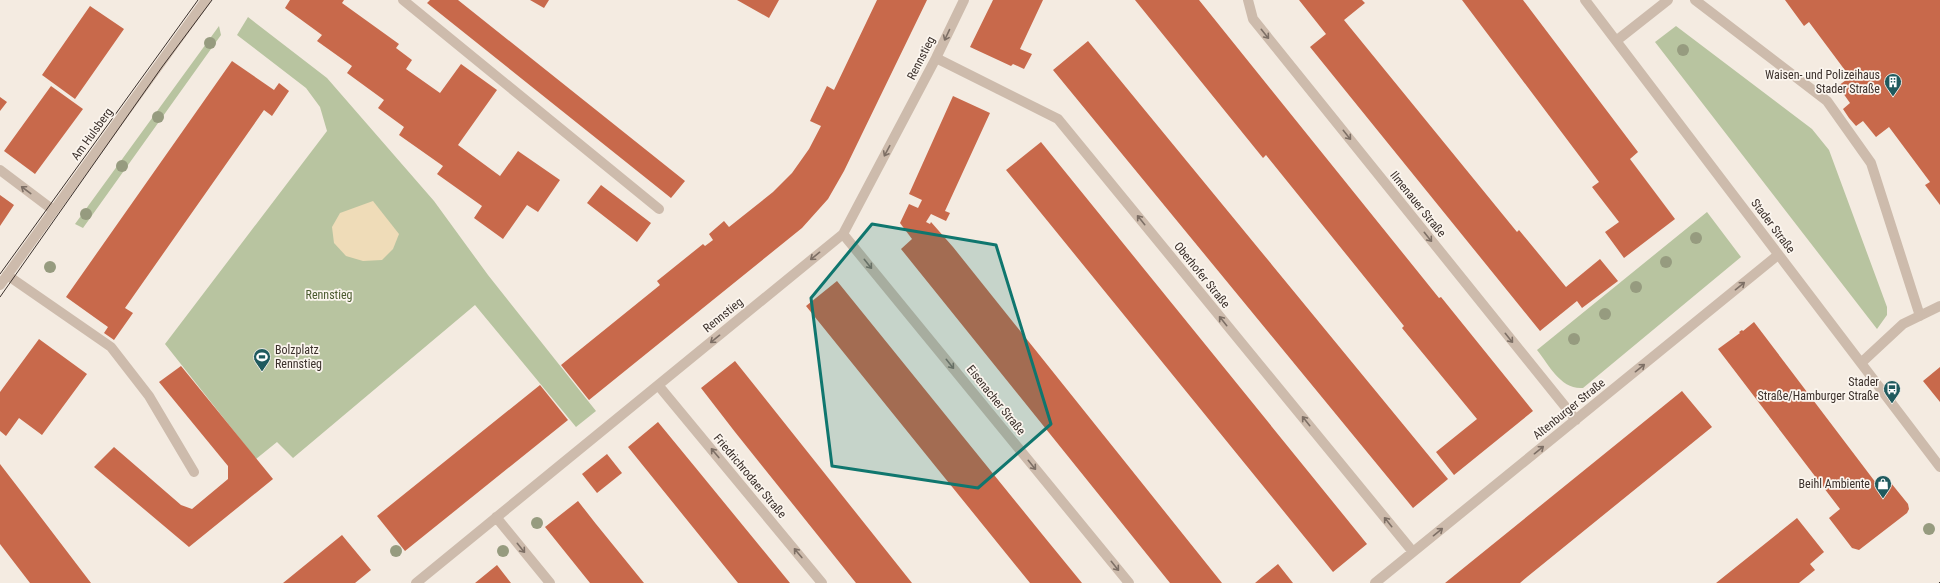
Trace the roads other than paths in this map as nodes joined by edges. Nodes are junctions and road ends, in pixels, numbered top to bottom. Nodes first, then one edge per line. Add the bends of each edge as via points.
1 (206, 0) edge
2 (403, 0) edge
3 (964, 0) edge
4 (1248, 0) edge
5 (1585, 0) edge
6 (1668, 0) edge
7 (1695, 0) edge
8 (1616, 41) junction
9 (936, 58) junction
10 (0, 170) edge
11 (660, 209) dead end
12 (53, 210) junction
13 (843, 234) junction
14 (1778, 255) junction
15 (7, 275) junction
16 (0, 285) edge
17 (1940, 306) edge
18 (1920, 316) junction
19 (1860, 363) junction
20 (658, 385) junction
21 (1576, 420) junction
22 (1940, 467) edge
23 (194, 472) dead end
24 (496, 517) junction
25 (1413, 552) junction
26 (416, 583) edge
27 (550, 583) edge
28 (822, 583) edge
29 (1129, 583) edge
30 (1375, 583) edge

1 - 12 street, Am Hulsberg
2 - 11 street
3 -> 9 street, Rennstieg
4 -> 21 street, Ilmenauer Straße via 1253,19
5 - 8 street, Stader Straße
6 - 8 street
7 - 18 street via 1827,101 1871,163
8 - 14 street, Stader Straße
9 -> 13 street, Rennstieg
25 -> 9 street, Oberhofer Straße via 1058,119
12 -> 10 street
12 - 15 street, Am Hulsberg
13 -> 20 street, Rennstieg
13 -> 29 street, Eisenacher Straße
14 - 19 street, Stader Straße
21 -> 14 street, Altenburger Straße
15 - 16 street, Am Hulsberg
15 - 23 street via 111,347 149,396
17 - 18 street
18 - 19 street via 1903,324
19 - 22 street, Stader Straße
20 - 24 street, Rennstieg
28 -> 20 street, Friedrichrodaer Straße
25 -> 21 street, Altenburger Straße
24 - 26 street, Rennstieg
24 -> 27 street
25 - 30 street, Altenburger Straße

